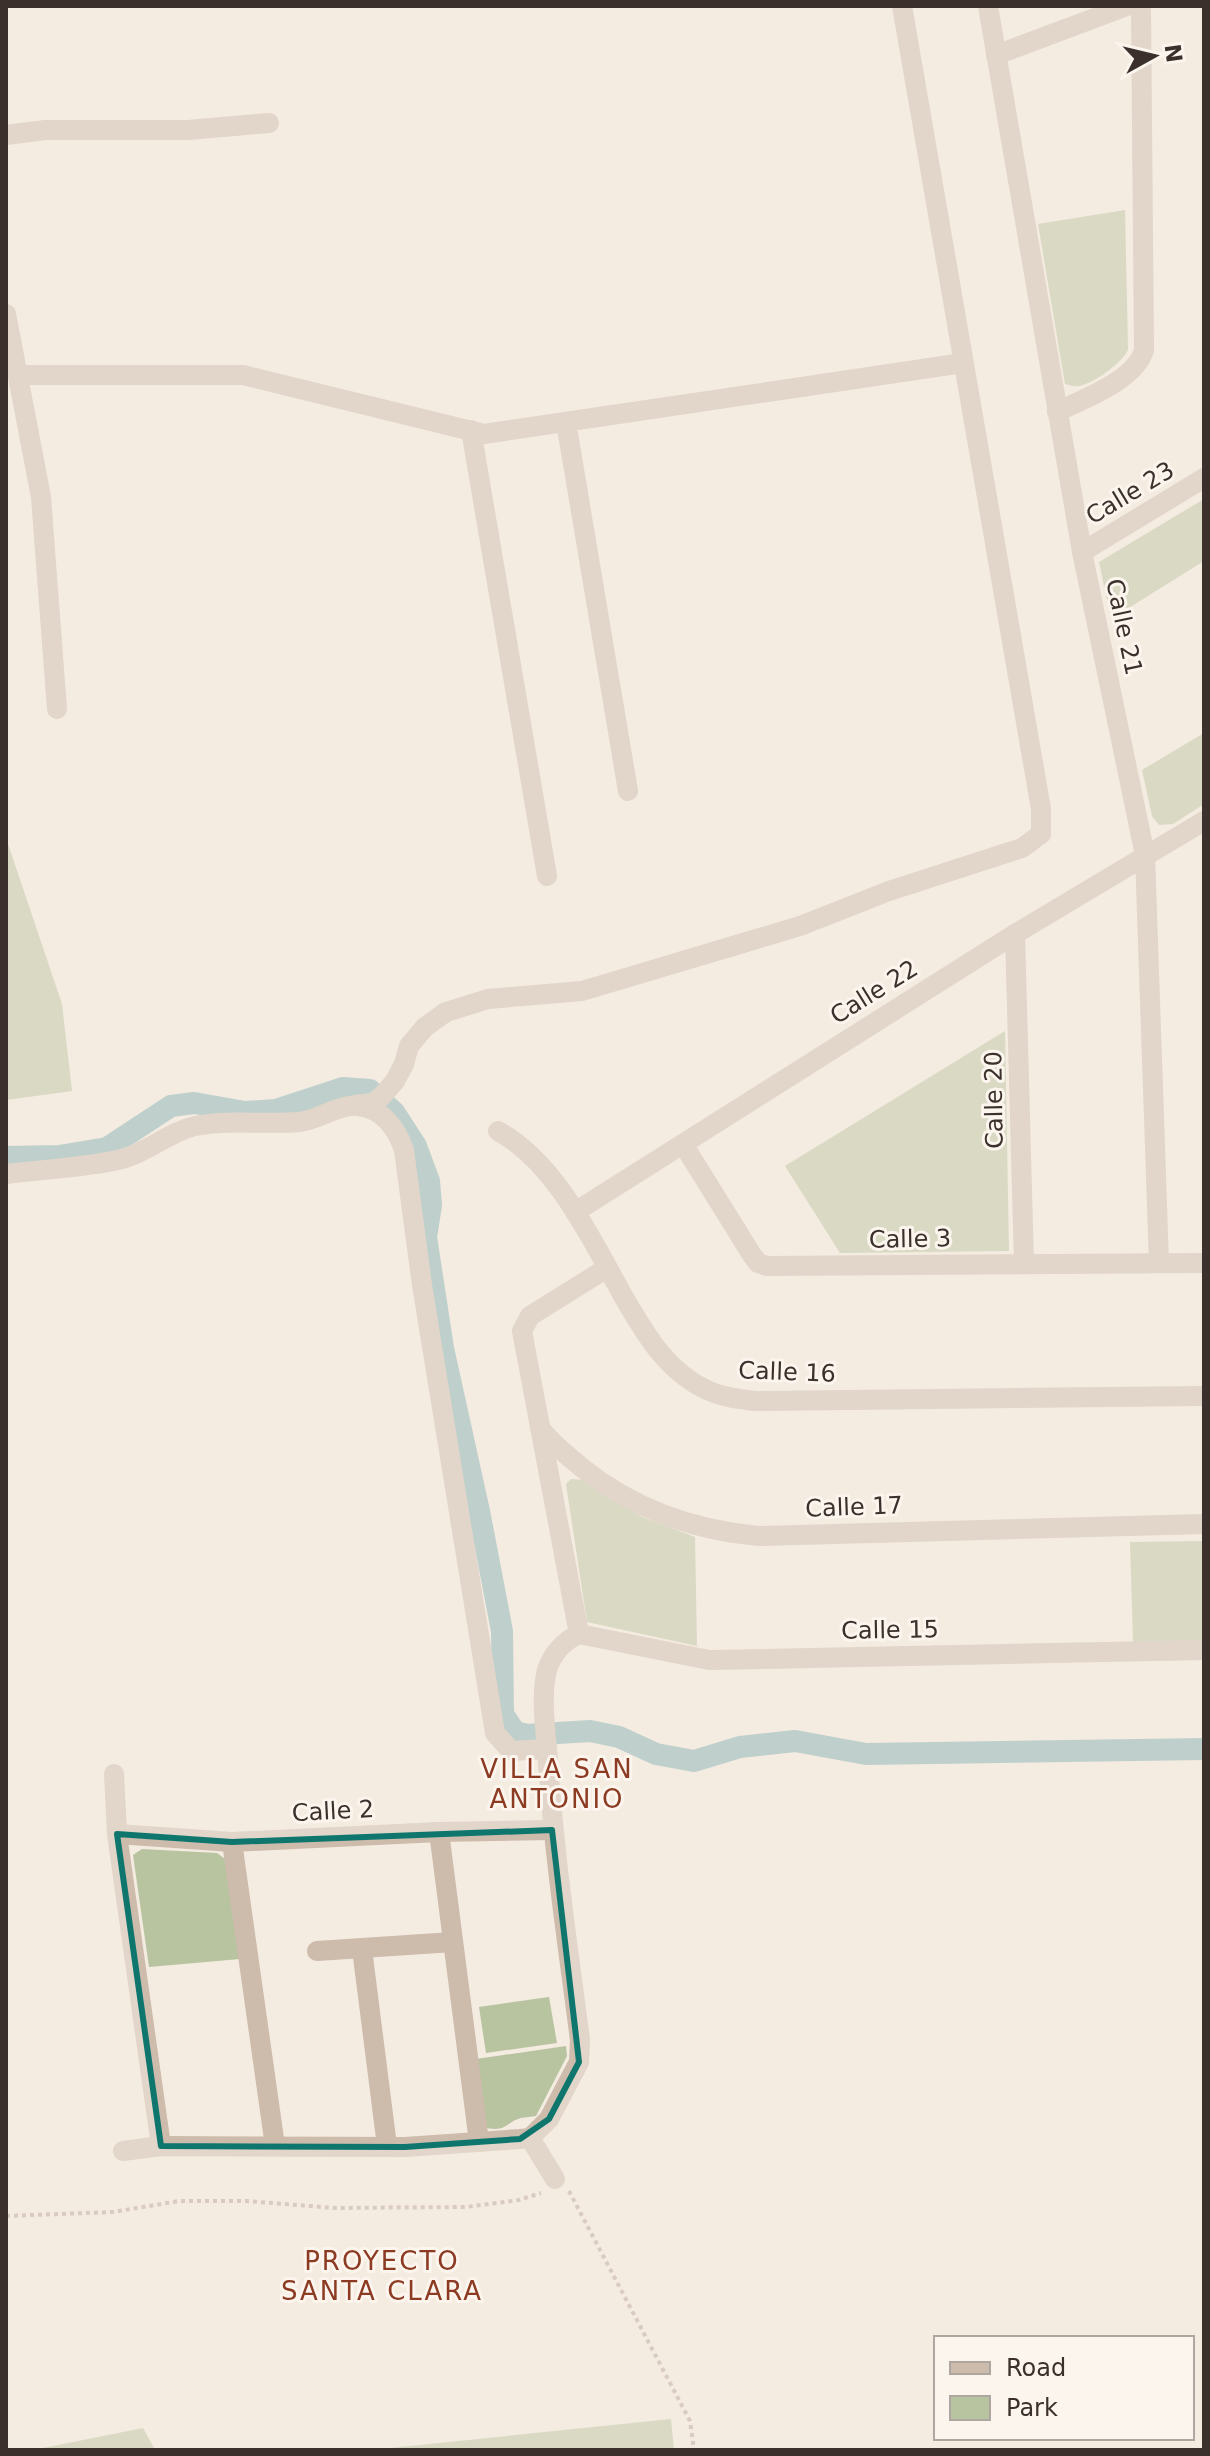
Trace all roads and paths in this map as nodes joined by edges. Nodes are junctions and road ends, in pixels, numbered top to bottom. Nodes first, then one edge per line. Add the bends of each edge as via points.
1 (902, 6) edge
2 (988, 6) edge
3 (1127, 6) edge
4 (1141, 6) edge
5 (996, 55) junction
6 (269, 123) dead end
7 (6, 135) edge
8 (6, 314) edge
9 (963, 363) junction
10 (19, 375) junction
11 (1057, 412) junction
12 (566, 422) junction
13 (471, 430) junction
14 (1204, 478) edge
15 (1082, 552) junction
16 (57, 709) dead end
17 (628, 791) dead end
18 (1204, 821) edge
19 (1145, 855) junction
20 (547, 876) dead end
21 (1015, 934) junction
22 (370, 1101) junction
23 (498, 1131) dead end
24 (683, 1144) junction
25 (6, 1174) edge
26 (575, 1212) junction
27 (1159, 1263) junction
28 (1204, 1263) edge
29 (1024, 1264) junction
30 (607, 1268) junction
31 (1204, 1396) edge
32 (539, 1426) junction
33 (1204, 1524) edge
34 (579, 1634) junction
35 (1204, 1650) edge
36 (547, 1741) junction
37 (114, 1774) dead end
38 (552, 1830) junction
39 (439, 1832) junction
40 (117, 1834) junction
41 (232, 1842) junction
42 (453, 1942) junction
43 (362, 1949) junction
44 (317, 1951) dead end
45 (530, 2138) junction
46 (479, 2142) junction
47 (161, 2146) junction
48 (275, 2146) junction
49 (387, 2146) junction
50 (123, 2151) dead end
51 (555, 2185) junction
52 (6, 2216) edge
53 (694, 2450) edge

1 - 9 street
2 - 5 street, Calle 21
3 - 5 street
4 - 11 street via 1144,350 1126,375
5 - 11 street, Calle 21
6 - 7 street
8 - 10 street
9 - 12 street
9 - 22 street via 1041,809 1041,834 1022,848 726,950 582,991 488,999 446,1012 425,1027 409,1046 395,1081
10 - 13 street via 243,375
10 - 16 street via 41,497
11 - 15 street, Calle 21
12 - 13 street via 484,434
12 - 17 street
13 - 20 street
14 - 15 street, Calle 23
15 - 19 street, Calle 21
18 - 19 street, Calle 22
19 - 21 street, Calle 22
19 - 27 street, Calle 21
21 - 24 street, Calle 22
21 - 29 street, Calle 20
22 - 25 street via 303,1122 193,1127 122,1159
22 - 36 street via 404,1150 495,1733 511,1751
23 - 26 street, Calle 16 via 533,1156
24 - 26 street, Calle 22
24 - 29 street, Calle 3 via 758,1263
26 - 30 street, Calle 16
27 - 28 street, Calle 3
27 - 29 street, Calle 3
30 - 31 street, Calle 16 via 670,1365 705,1389 730,1398
30 - 32 street via 539,1309 523,1325
32 - 33 street, Calle 17 via 562,1453 622,1495 678,1521 739,1534
32 - 34 street
34 - 35 street, Calle 15 via 709,1660
34 - 36 street via 564,1644 548,1667
36 - 38 street
37 - 40 street
38 - 39 street, Calle 2
38 - 45 street via 579,2062 549,2119
39 - 41 street, Calle 2
39 - 42 street
40 - 41 street, Calle 2
40 - 47 street
41 - 48 street
42 - 43 street
42 - 46 street
43 - 44 street
43 - 49 street
45 - 46 street
45 - 51 street
46 - 49 street
47 - 48 street
47 - 50 street
48 - 49 street
51 - 52 path via 519,2200 466,2207 179,2201 113,2212
51 - 53 path via 690,2421

